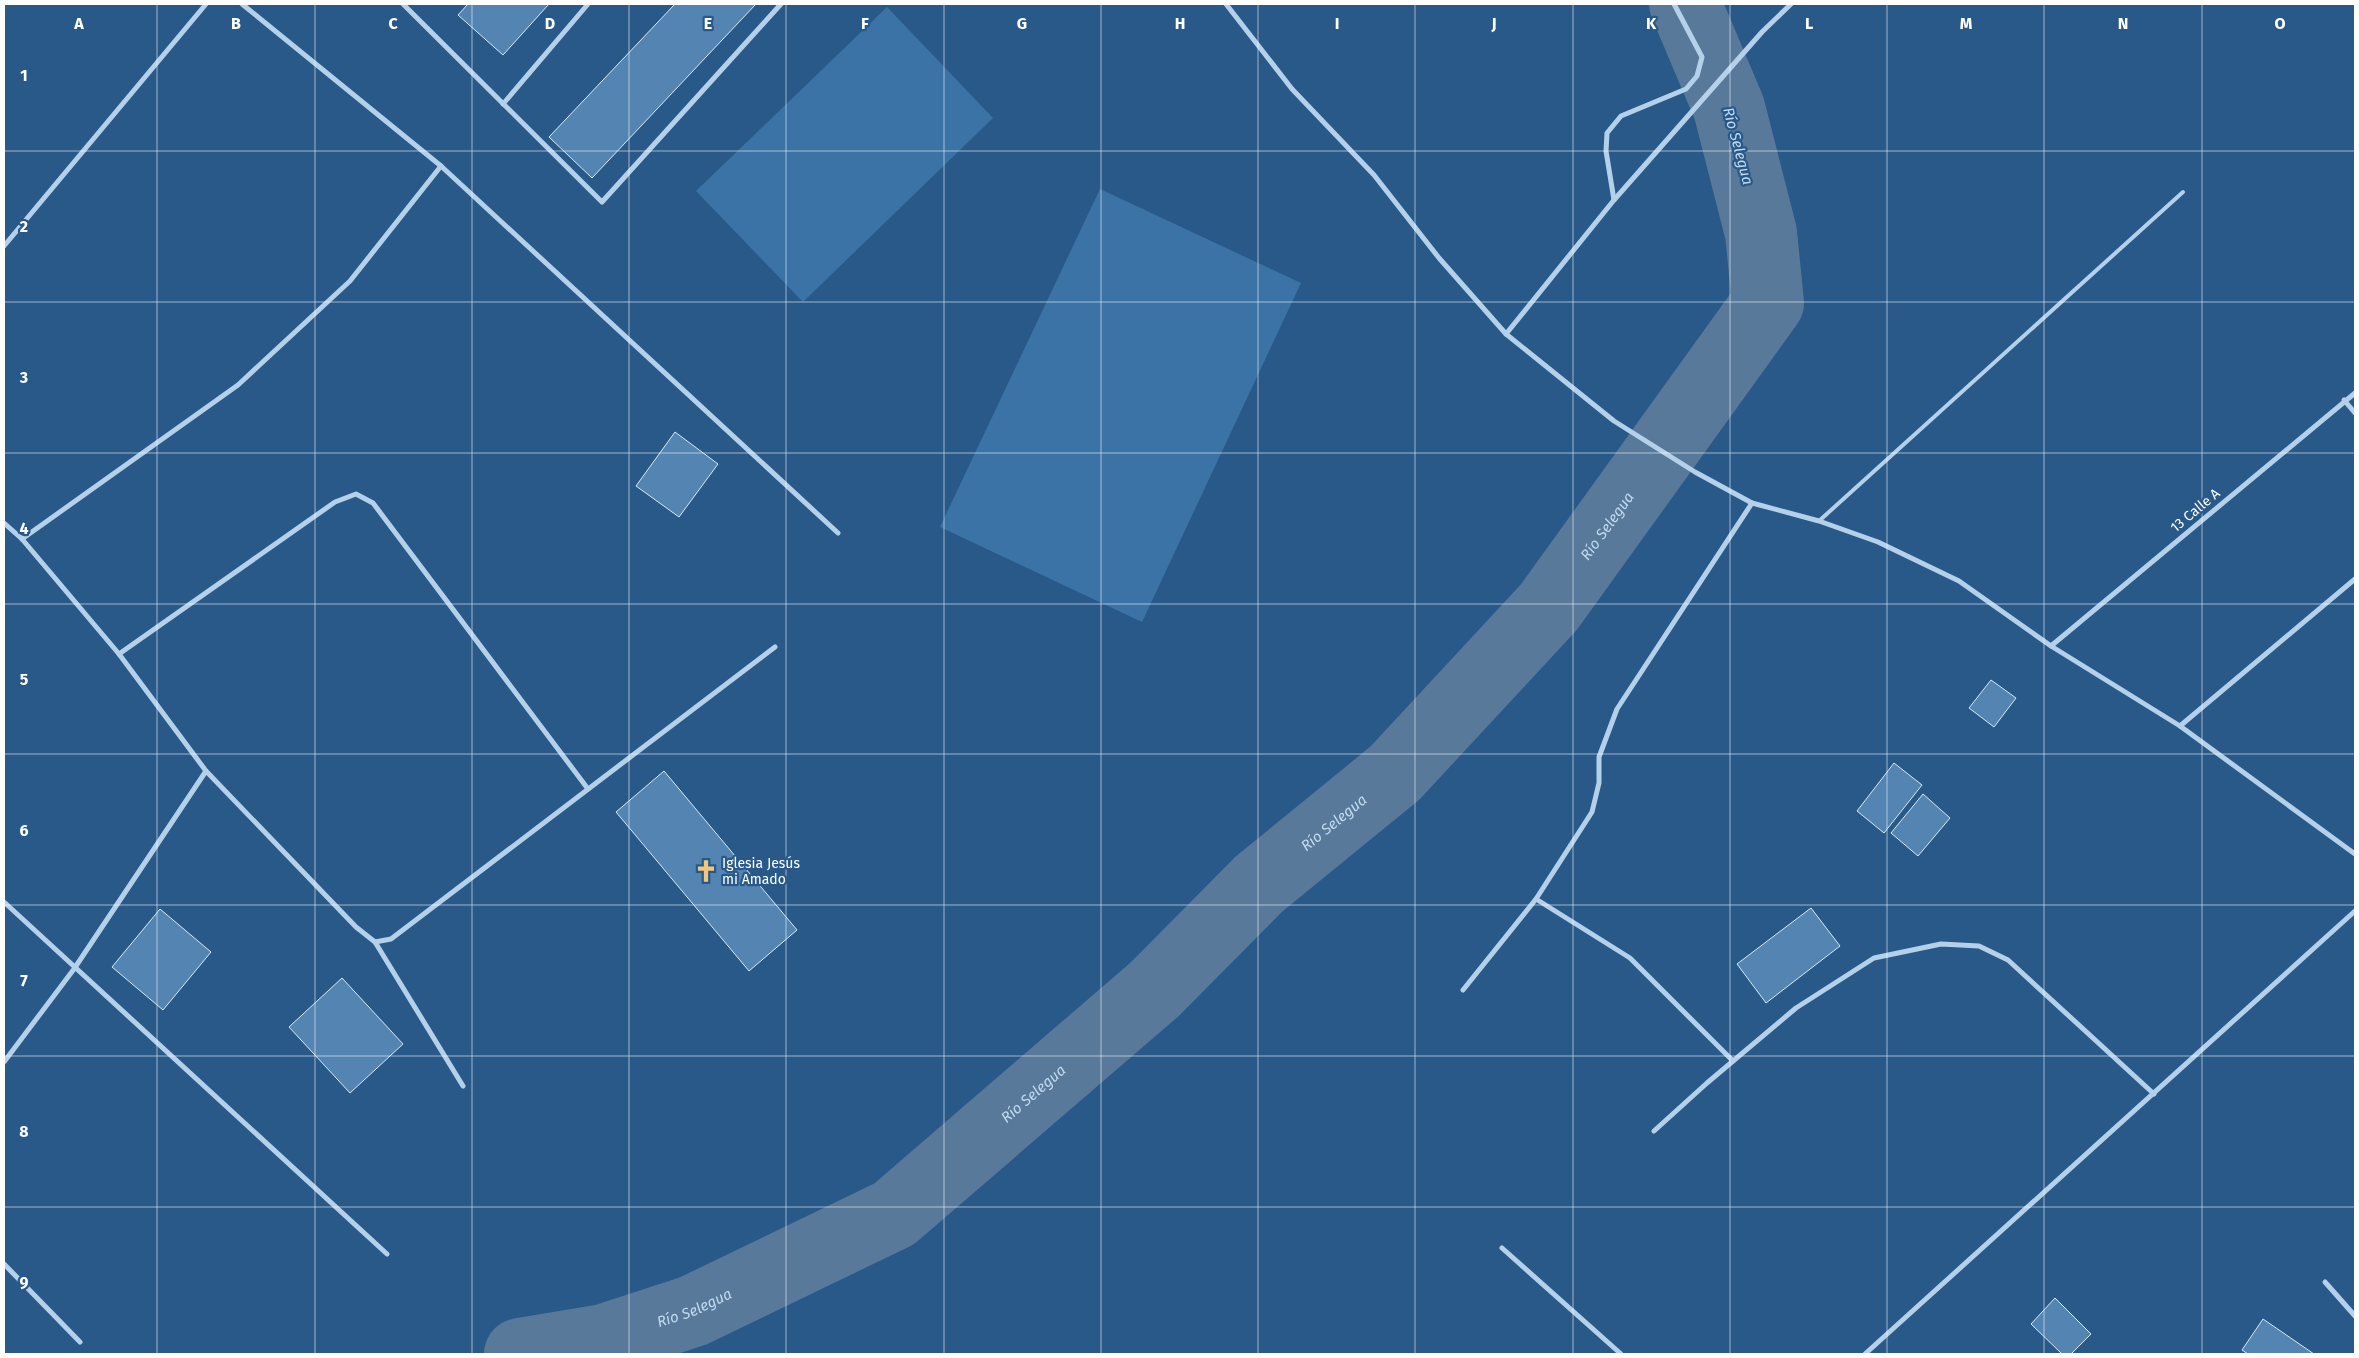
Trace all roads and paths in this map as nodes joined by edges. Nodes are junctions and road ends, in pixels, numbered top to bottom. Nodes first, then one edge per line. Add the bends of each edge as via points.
1 (206, 4) edge
2 (242, 4) edge
3 (403, 4) edge
4 (588, 4) edge
5 (781, 4) edge
6 (1226, 4) edge
7 (1674, 4) edge
8 (1791, 4) edge
9 (503, 104) junction
10 (441, 166) junction
11 (2183, 192) dead end
12 (1614, 200) junction
13 (4, 246) edge
14 (1506, 334) junction
15 (2355, 393) edge
16 (2344, 400) junction
17 (2355, 413) edge
18 (1752, 503) junction
19 (1819, 521) junction
20 (4, 522) edge
21 (838, 533) dead end
22 (22, 539) junction
23 (2355, 579) edge
24 (2051, 646) junction
25 (775, 647) dead end
26 (119, 654) junction
27 (2180, 726) junction
28 (206, 771) junction
29 (588, 789) junction
30 (2355, 854) edge
31 (1536, 899) junction
32 (4, 902) edge
33 (2355, 911) edge
34 (375, 942) junction
35 (74, 969) junction
36 (1463, 990) dead end
37 (1733, 1061) junction
38 (4, 1062) edge
39 (463, 1086) dead end
40 (2154, 1094) junction
41 (1654, 1131) dead end
42 (1502, 1248) dead end
43 (387, 1254) dead end
44 (4, 1264) edge
45 (2325, 1282) dead end
46 (2355, 1316) edge
47 (80, 1342) dead end
48 (1621, 1354) edge
49 (1865, 1354) edge

1 - 13 street
2 - 10 street
3 - 9 street
4 - 9 street
5 - 9 street via 602,202
6 - 14 street via 1292,89 1374,175 1439,258
7 - 12 street via 1702,57 1697,76 1686,89 1621,116 1607,132 1606,151
8 - 12 street via 1762,32
10 - 21 street
10 - 22 street via 350,281 238,385
11 - 19 lane
12 - 14 street
14 - 18 street via 1614,421 1694,472
15 - 16 street, 13 Calle A
16 - 17 street
16 - 24 street, 13 Calle A
18 - 19 street
18 - 31 street via 1617,709 1599,757 1599,784 1592,812
19 - 24 street via 1878,542 1959,581
20 - 22 street
22 - 26 street
23 - 27 street
24 - 27 street
25 - 29 street
26 - 28 street
26 - 29 street via 335,502 356,494 372,503
27 - 30 street
28 - 34 street via 356,927
28 - 35 street
29 - 34 street via 392,938
31 - 36 street
31 - 37 street via 1630,958
32 - 35 street
33 - 40 street
34 - 39 street
35 - 38 street
35 - 43 street
37 - 40 street via 1796,1008 1874,958 1941,944 1979,946 2008,960
37 - 41 street
40 - 49 street
42 - 48 street
44 - 47 street
45 - 46 street

